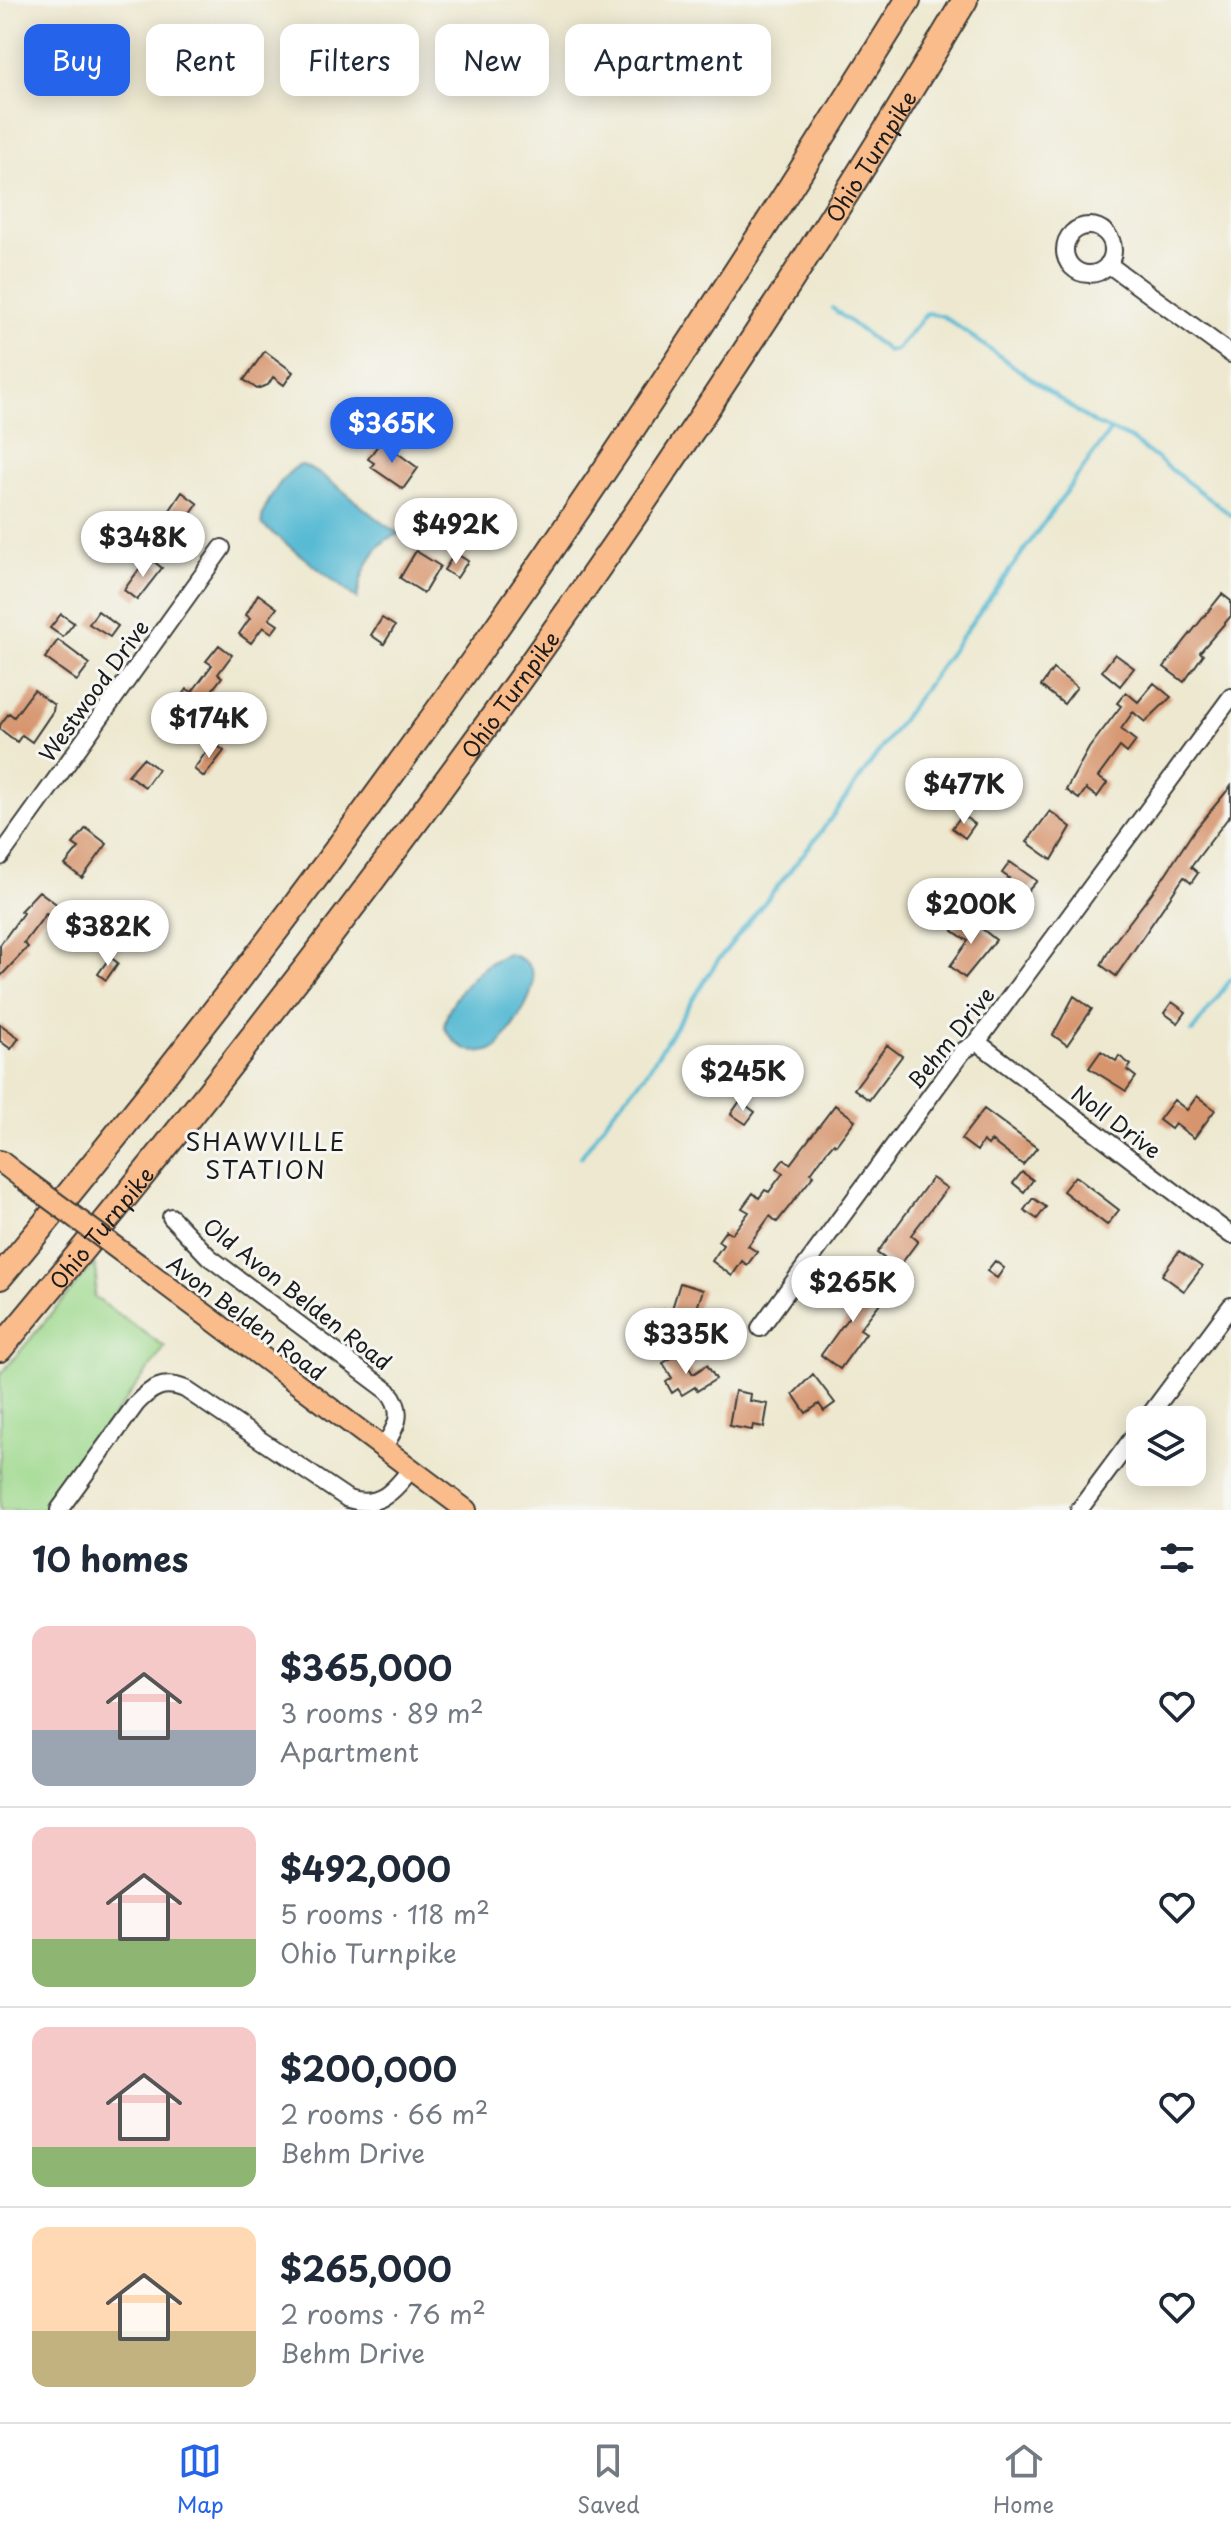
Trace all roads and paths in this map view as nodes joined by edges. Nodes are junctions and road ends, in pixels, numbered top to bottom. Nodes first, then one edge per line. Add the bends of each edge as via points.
1 (908, 0) edge
2 (965, 0) edge
3 (1108, 264) dead end
4 (1231, 354) edge
5 (222, 548) dead end
6 (1231, 697) edge
7 (0, 857) edge
8 (977, 1042) junction
9 (0, 1161) edge
10 (171, 1217) dead end
11 (1231, 1235) edge
12 (0, 1277) edge
13 (1231, 1306) edge
14 (760, 1328) dead end
15 (0, 1349) edge
16 (1156, 1406) edge
17 (1126, 1447) edge
18 (383, 1448) junction
19 (411, 1469) junction
20 (59, 1510) edge
21 (466, 1510) edge
22 (1079, 1510) edge

1 - 12 highway, Ohio Turnpike via 708,319 468,671 292,909
2 - 15 highway, Ohio Turnpike via 727,377 503,702 259,1028
3 - 4 street
5 - 7 street, Westwood Drive
6 - 8 street, Behm Drive
8 - 11 street, Noll Drive
8 - 14 street, Behm Drive via 963,1051
9 - 18 main road, Avon Belden Road, bridge
10 - 18 street, Old Avon Belden Road via 209,1257 388,1391 398,1417
13 - 16 street
17 - 22 street
18 - 19 main road, Avon Belden Road
19 - 20 street via 385,1498 367,1504 348,1499 185,1389 164,1384 136,1404
19 - 21 main road, Avon Belden Road

